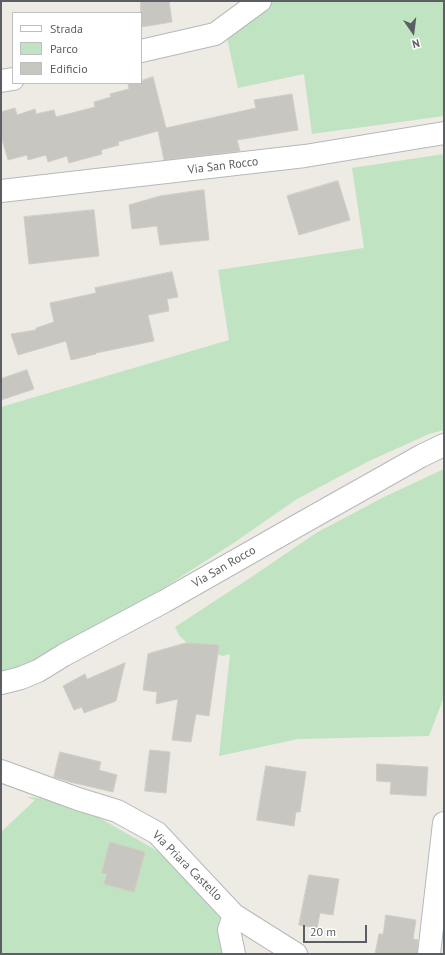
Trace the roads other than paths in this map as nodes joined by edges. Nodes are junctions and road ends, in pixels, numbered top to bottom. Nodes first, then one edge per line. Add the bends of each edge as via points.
1 (260, 1) edge
2 (142, 51) edge
3 (12, 79) edge
4 (1, 81) edge
5 (444, 133) edge
6 (1, 191) edge
7 (444, 445) edge
8 (1, 683) edge
9 (1, 771) edge
10 (444, 823) edge
11 (234, 915) junction
12 (234, 954) edge
13 (296, 954) edge
14 (429, 954) edge

1 - 2 street via 215,34
3 - 4 street
5 - 6 street, Via San Rocco via 305,156
7 - 8 street, Via San Rocco via 38,671
9 - 11 street, Via Priara Castello via 117,811 157,833
10 - 14 street
11 - 12 street via 229,930
11 - 13 street, Via Priara Castello

